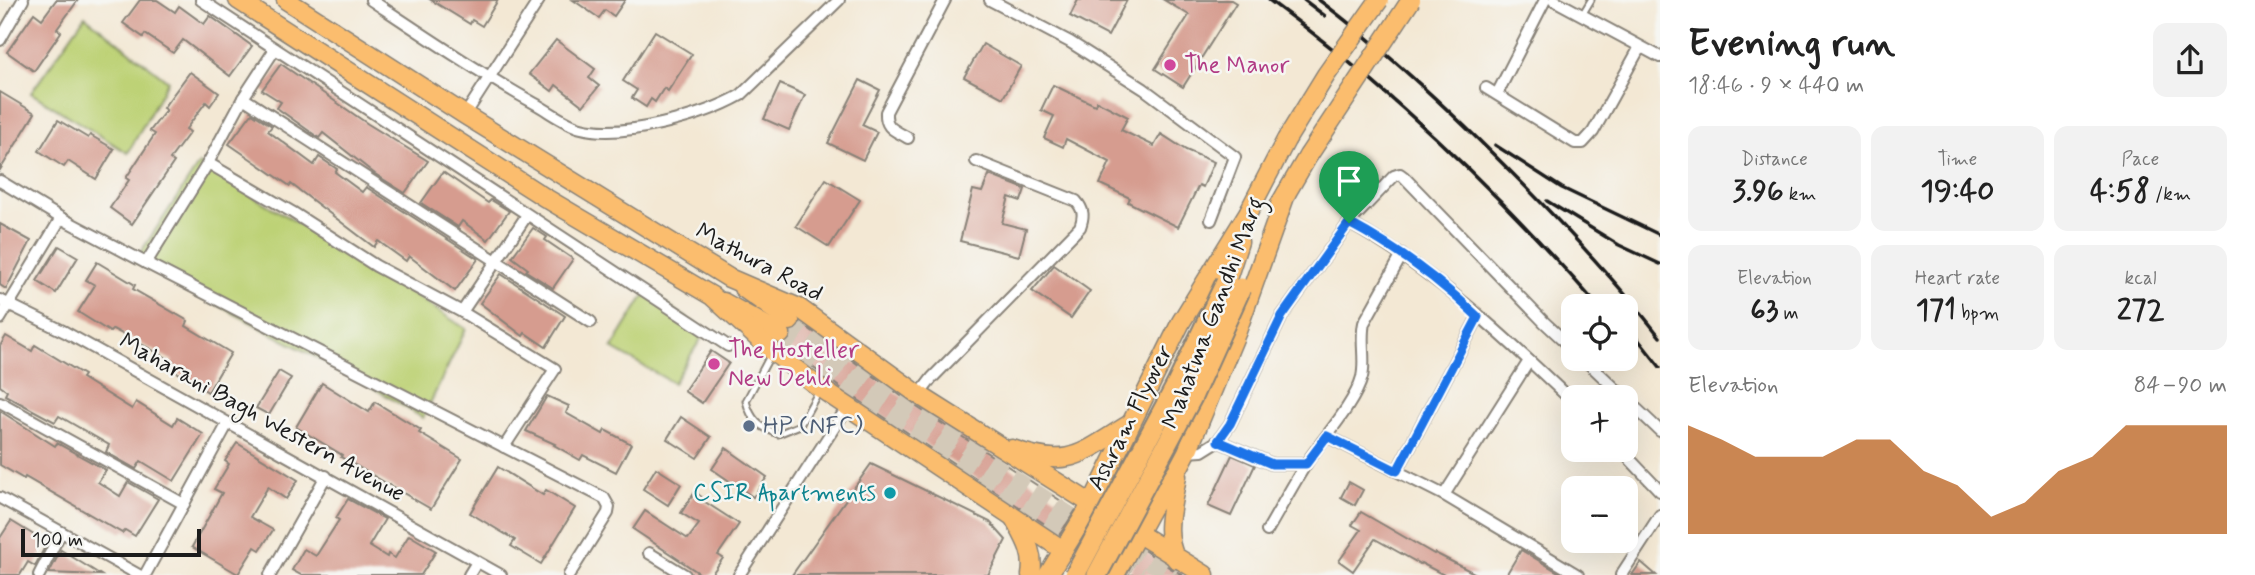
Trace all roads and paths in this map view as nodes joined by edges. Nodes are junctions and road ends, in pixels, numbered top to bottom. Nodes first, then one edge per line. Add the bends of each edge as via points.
1 (23, 0) edge
2 (201, 0) edge
3 (238, 0) edge
4 (286, 0) edge
5 (371, 0) edge
6 (539, 0) edge
7 (839, 0) edge
8 (945, 0) edge
9 (990, 0) edge
10 (1379, 0) edge
11 (1411, 0) edge
12 (1545, 0) edge
13 (1553, 0) edge
14 (1591, 0) edge
15 (1582, 15) junction
16 (0, 40) edge
17 (1640, 47) junction
18 (275, 49) junction
19 (1660, 57) edge
20 (489, 79) junction
21 (1486, 88) dead end
22 (1497, 94) junction
23 (243, 98) junction
24 (465, 115) junction
25 (908, 138) dead end
26 (976, 161) dead end
27 (208, 163) junction
28 (0, 181) edge
29 (1286, 194) junction
30 (1248, 213) junction
31 (527, 215) junction
32 (61, 218) junction
33 (1211, 220) dead end
34 (1349, 223) junction
35 (1402, 255) junction
36 (498, 261) junction
37 (146, 263) junction
38 (729, 278) junction
39 (1234, 285) junction
40 (712, 296) junction
41 (4, 302) edge
42 (462, 312) junction
43 (1478, 317) junction
44 (0, 319) edge
45 (591, 322) dead end
46 (1561, 338) edge
47 (728, 346) dead end
48 (772, 351) junction
49 (1529, 361) junction
50 (1597, 371) edge
51 (820, 388) junction
52 (1561, 391) edge
53 (919, 395) junction
54 (0, 402) edge
55 (848, 407) junction
56 (228, 423) junction
57 (1130, 424) junction
58 (1660, 431) edge
59 (1327, 436) junction
60 (1218, 441) junction
61 (996, 443) junction
62 (504, 447) junction
63 (1187, 452) junction
64 (1632, 462) edge
65 (1306, 464) junction
66 (1178, 469) junction
67 (1397, 471) junction
68 (326, 476) junction
69 (1660, 491) edge
70 (1444, 495) junction
71 (1, 500) edge
72 (184, 504) junction
73 (1091, 505) junction
74 (1660, 515) edge
75 (1014, 518) junction
76 (1267, 531) dead end
77 (61, 532) junction
78 (1139, 534) junction
79 (1063, 550) junction
80 (649, 553) dead end
81 (1176, 559) junction
82 (477, 562) junction
83 (39, 575) edge
84 (139, 575) edge
85 (145, 575) edge
86 (270, 575) edge
87 (469, 575) edge
88 (501, 575) edge
89 (569, 575) edge
90 (685, 575) edge
91 (739, 575) edge
92 (1031, 575) edge
93 (1048, 575) edge
94 (1075, 575) edge
95 (1097, 575) edge
96 (1104, 575) edge
97 (1115, 575) edge
98 (1205, 575) edge
99 (1578, 575) edge
100 (1622, 575) edge

1 - 16 street
2 - 18 street
3 - 40 main road, Mathura Road via 544,197
4 - 24 main road, Mathura Road
5 - 20 street
6 - 20 street
7 - 20 street via 741,94 699,113 634,129 618,132 578,127
8 - 25 street via 886,112 885,122
9 - 33 street via 1070,42 1144,89 1235,157
10 - 30 main road, bridge via 1286,140
11 - 29 main road, bridge
12 - 22 street
13 - 15 street
14 - 15 lane
15 - 17 street
17 - 19 street
17 - 22 street via 1583,144
18 - 23 street
18 - 31 street
20 - 24 street
21 - 22 street
23 - 27 street
23 - 36 street
24 - 38 main road, Mathura Road
26 - 53 street via 1076,201 1083,217 1080,227
27 - 37 street
27 - 42 street
28 - 32 street
29 - 39 main road, Mahatma Gandhi Marg
29 - 63 main road, Mahatma Gandhi Marg
30 - 39 main road, Mahatma Gandhi Marg
30 - 57 main road, Mahatma Gandhi Marg via 1181,322
31 - 36 street
31 - 47 street
32 - 37 street
32 - 41 street
34 - 35 street
34 - 46 street via 1390,178 1400,174
34 - 60 street via 1282,316
35 - 43 street
35 - 59 street via 1364,323 1359,386
36 - 42 street
36 - 45 street
37 - 62 street
38 - 40 main road via 785,327
38 - 53 main road, Mathura Road via 799,308
39 - 94 highway, Ashram Flyover, bridge
39 - 95 highway, Ashram Flyover, bridge via 1192,397
40 - 48 main road, Mathura Road
41 - 44 street
41 - 56 street, Maharani Bagh Western Avenue
42 - 62 street via 555,369
43 - 49 street
43 - 67 street
48 - 51 main road, Mathura Road
48 - 51 lane via 746,401 750,416 761,428 778,434 800,425
49 - 52 street
49 - 70 street
50 - 58 street
51 - 55 main road, Mathura Road
53 - 61 main road, Mathura Road
54 - 72 street
55 - 75 main road, Mathura Road
55 - 91 street
56 - 68 street, Maharani Bagh Western Avenue
56 - 72 street
57 - 61 main road via 1080,454 1061,459 1033,456
57 - 66 main road
57 - 73 main road, Mahatma Gandhi Marg
59 - 65 street
59 - 67 street
60 - 63 street via 1202,451
60 - 65 street via 1272,464
61 - 73 main road, Mathura Road
62 - 89 street via 607,502 608,513
63 - 66 main road, Mahatma Gandhi Marg
64 - 69 street
65 - 76 street
66 - 78 main road, Mahatma Gandhi Marg
66 - 81 main road via 1169,519
67 - 70 street
68 - 82 street, Maharani Bagh Western Avenue
68 - 86 street
70 - 99 street
71 - 77 street
72 - 85 street
73 - 78 main road, Mathura Road
73 - 79 main road, Mahatma Gandhi Marg
74 - 100 street
75 - 79 main road, Mathura Road
75 - 92 main road via 1029,543
77 - 83 street
77 - 84 street
78 - 81 main road, Mathura Road
78 - 97 main road, Mahatma Gandhi Marg
79 - 93 main road, Mahatma Gandhi Marg
79 - 96 main road, Mathura Road
80 - 90 street
81 - 98 main road, Mathura Road
82 - 87 street
82 - 88 street, Maharani Bagh Western Avenue

